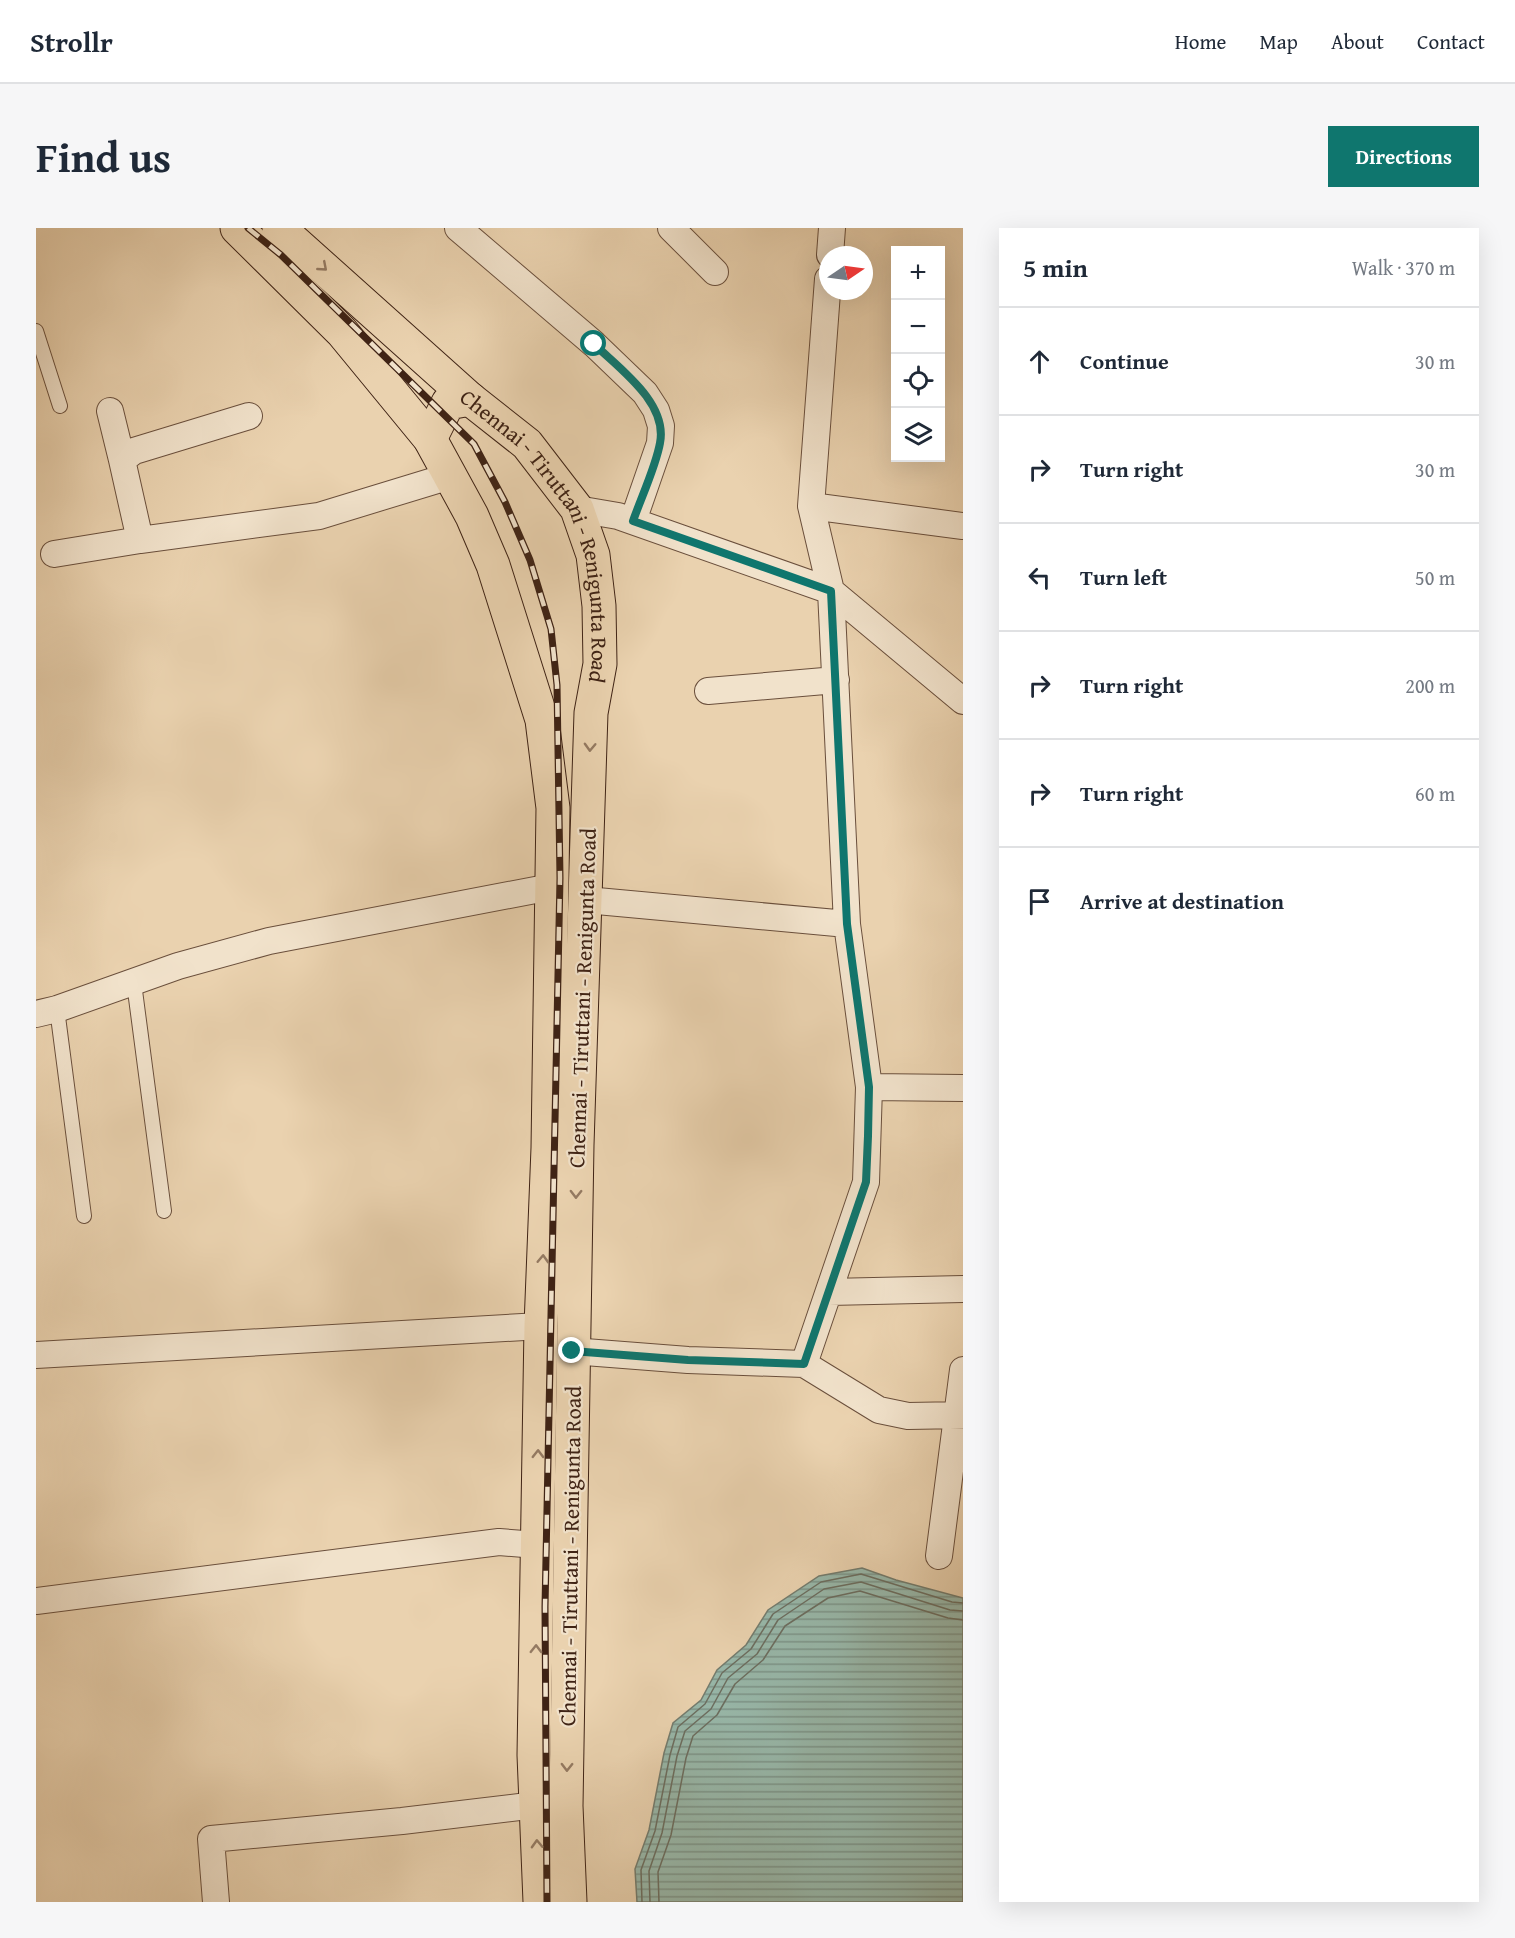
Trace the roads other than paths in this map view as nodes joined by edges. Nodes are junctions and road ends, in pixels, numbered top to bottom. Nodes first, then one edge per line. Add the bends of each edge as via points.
1 (237, 228) edge
2 (279, 228) edge
3 (458, 228) edge
4 (671, 228) edge
5 (832, 228) edge
6 (831, 246) edge
7 (715, 272) dead end
8 (826, 300) edge
9 (36, 331) edge
10 (470, 399) junction
11 (60, 406) dead end
12 (110, 411) dead end
13 (249, 416) dead end
14 (430, 439) junction
15 (122, 460) junction
16 (450, 476) junction
17 (811, 506) junction
18 (577, 509) junction
19 (633, 521) junction
20 (963, 526) edge
21 (140, 540) junction
22 (54, 554) dead end
23 (831, 591) junction
24 (836, 680) junction
25 (708, 691) dead end
26 (963, 701) edge
27 (591, 713) junction
28 (542, 720) junction
29 (551, 887) junction
30 (586, 900) junction
31 (847, 924) junction
32 (134, 983) junction
33 (47, 1012) edge
34 (869, 1087) junction
35 (963, 1088) edge
36 (164, 1212) dead end
37 (84, 1216) dead end
38 (963, 1289) edge
39 (829, 1292) junction
40 (541, 1326) junction
41 (572, 1351) junction
42 (36, 1355) edge
43 (804, 1364) junction
44 (963, 1370) edge
45 (960, 1415) edge
46 (537, 1545) junction
47 (939, 1556) dead end
48 (36, 1601) edge
49 (536, 1805) junction
50 (216, 1902) edge
51 (540, 1902) edge
52 (570, 1902) edge

1 - 14 highway, Chennai - Tiruttani - Renigunta Road via 342,332
2 -> 10 highway, Chennai - Tiruttani - Renigunta Road
3 - 19 street via 594,344 645,393 656,410 661,426 660,443
4 - 7 street
5 - 6 street
8 - 17 street
9 - 11 lane
10 - 14 highway via 448,403
10 - 18 highway, Chennai - Tiruttani - Renigunta Road via 526,444
12 - 15 street
13 - 15 street via 134,451
14 - 16 highway, Chennai - Tiruttani - Renigunta Road
15 - 21 street
16 - 21 street via 319,516
16 - 28 highway, Chennai - Tiruttani - Renigunta Road via 493,565
17 - 20 street
17 - 23 street
18 - 19 street
18 - 27 highway, Chennai - Tiruttani - Renigunta Road via 593,555 599,606 600,664
19 - 23 street
21 - 22 street
23 - 24 street
23 - 26 street
24 - 25 street
24 - 31 street
27 - 28 highway
27 -> 30 highway, Chennai - Tiruttani - Renigunta Road
28 - 29 highway, Chennai - Tiruttani - Renigunta Road via 553,808
29 - 32 street via 269,941 178,966
40 -> 29 highway, Chennai - Tiruttani - Renigunta Road
30 - 31 street
30 -> 41 highway, Chennai - Tiruttani - Renigunta Road
31 - 34 street
32 - 33 street
32 - 36 lane
33 - 37 lane
34 - 35 street
34 - 39 street via 866,1182
38 - 39 street
39 - 43 street
40 - 42 street
46 -> 40 highway, Chennai - Tiruttani - Renigunta Road
41 - 43 street
41 -> 52 highway, Chennai - Tiruttani - Renigunta Road via 566,1806
43 - 45 street via 879,1410 908,1416
44 - 45 street
45 - 47 street
46 - 48 street via 499,1542
49 -> 46 highway, Chennai - Tiruttani - Renigunta Road
49 - 50 street via 211,1839
51 -> 49 highway, Chennai - Tiruttani - Renigunta Road

